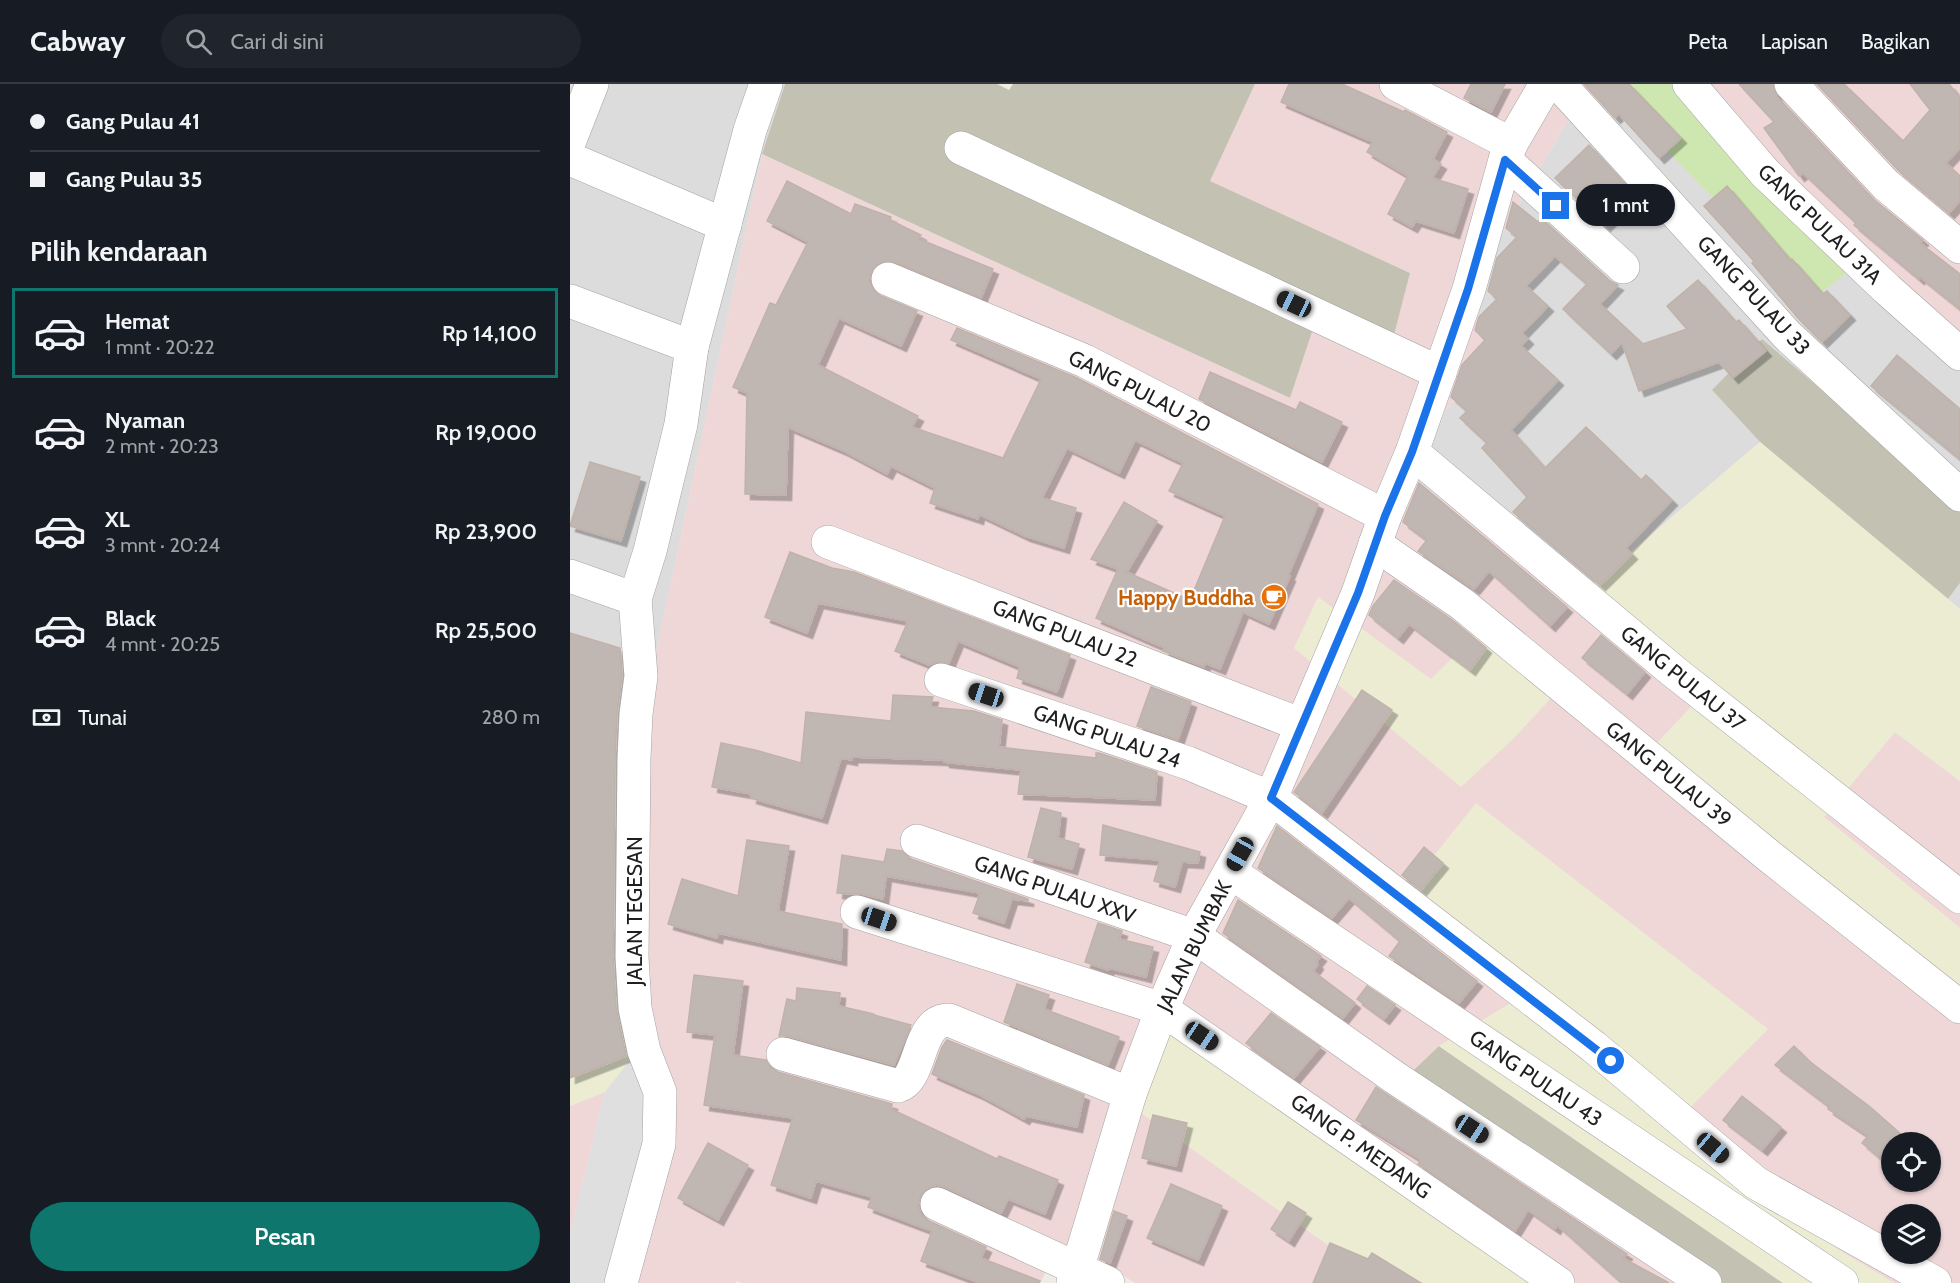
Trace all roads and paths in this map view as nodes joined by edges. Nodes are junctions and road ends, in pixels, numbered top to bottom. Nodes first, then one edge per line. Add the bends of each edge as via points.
1 (592, 84) edge
2 (766, 84) edge
3 (1396, 84) edge
4 (1546, 84) edge
5 (1559, 84) edge
6 (1689, 84) edge
7 (1791, 84) edge
8 (570, 140) edge
9 (962, 148) dead end
10 (1508, 152) junction
11 (570, 159) edge
12 (725, 225) junction
13 (1960, 247) edge
14 (1623, 267) dead end
15 (888, 279) dead end
16 (570, 301) edge
17 (692, 348) junction
18 (1960, 354) edge
19 (1440, 373) junction
20 (1412, 452) junction
21 (1960, 495) edge
22 (1380, 530) junction
23 (828, 542) dead end
24 (570, 576) edge
25 (635, 599) junction
26 (941, 680) dead end
27 (1302, 725) junction
28 (1271, 798) junction
29 (917, 841) dead end
30 (1230, 872) junction
31 (1960, 897) edge
32 (857, 912) dead end
33 (1194, 936) junction
34 (1960, 1007) edge
35 (1162, 1009) junction
36 (783, 1054) dead end
37 (1130, 1094) junction
38 (937, 1204) dead end
39 (1075, 1275) edge
40 (621, 1283) edge
41 (1108, 1283) edge
42 (1558, 1283) edge
43 (1705, 1283) edge
44 (1842, 1283) edge
45 (1935, 1283) edge

1 - 8 street
2 - 12 street
3 - 10 street
4 - 10 street, JALAN BUMBAK
5 - 21 street, GANG PULAU 33 via 1787,335
6 - 18 street, GANG PULAU 31A via 1765,174
7 - 13 street via 1886,185
9 - 19 street
10 - 14 street
10 - 19 street, JALAN BUMBAK
11 - 12 street
12 - 17 street
15 - 22 street, GANG PULAU 20 via 1084,361
16 - 17 street
17 - 25 street via 681,424
19 - 20 street, JALAN BUMBAK
20 - 22 street, JALAN BUMBAK
20 - 31 street, GANG PULAU 37 via 1673,671
22 - 27 street, JALAN BUMBAK
22 - 34 street, GANG PULAU 39 via 1462,604
23 - 27 street, GANG PULAU 22
24 - 25 street
25 - 40 street, JALAN TEGESAN via 641,676 634,758 632,957 635,1008 644,1051 660,1092 661,1123 659,1144
26 - 28 street, GANG PULAU 24 via 1188,763
27 - 28 street, JALAN BUMBAK
28 - 30 street, JALAN BUMBAK
28 - 45 street, GANG PULAU 24 via 1594,1047 1756,1183
29 - 33 street, GANG PULAU XXV
30 - 33 street, JALAN BUMBAK
30 - 44 street, GANG PULAU 43
32 - 35 street, GANG P. MEDANG
33 - 35 street, JALAN BUMBAK
33 - 43 street, GANG PULAU XXV via 1394,1077
35 - 37 street, JALAN BUMBAK
35 - 42 street, GANG P. MEDANG
36 - 37 street via 903,1085 932,1027 949,1020
37 - 39 street, JALAN BUMBAK
38 - 39 street
39 - 41 street

